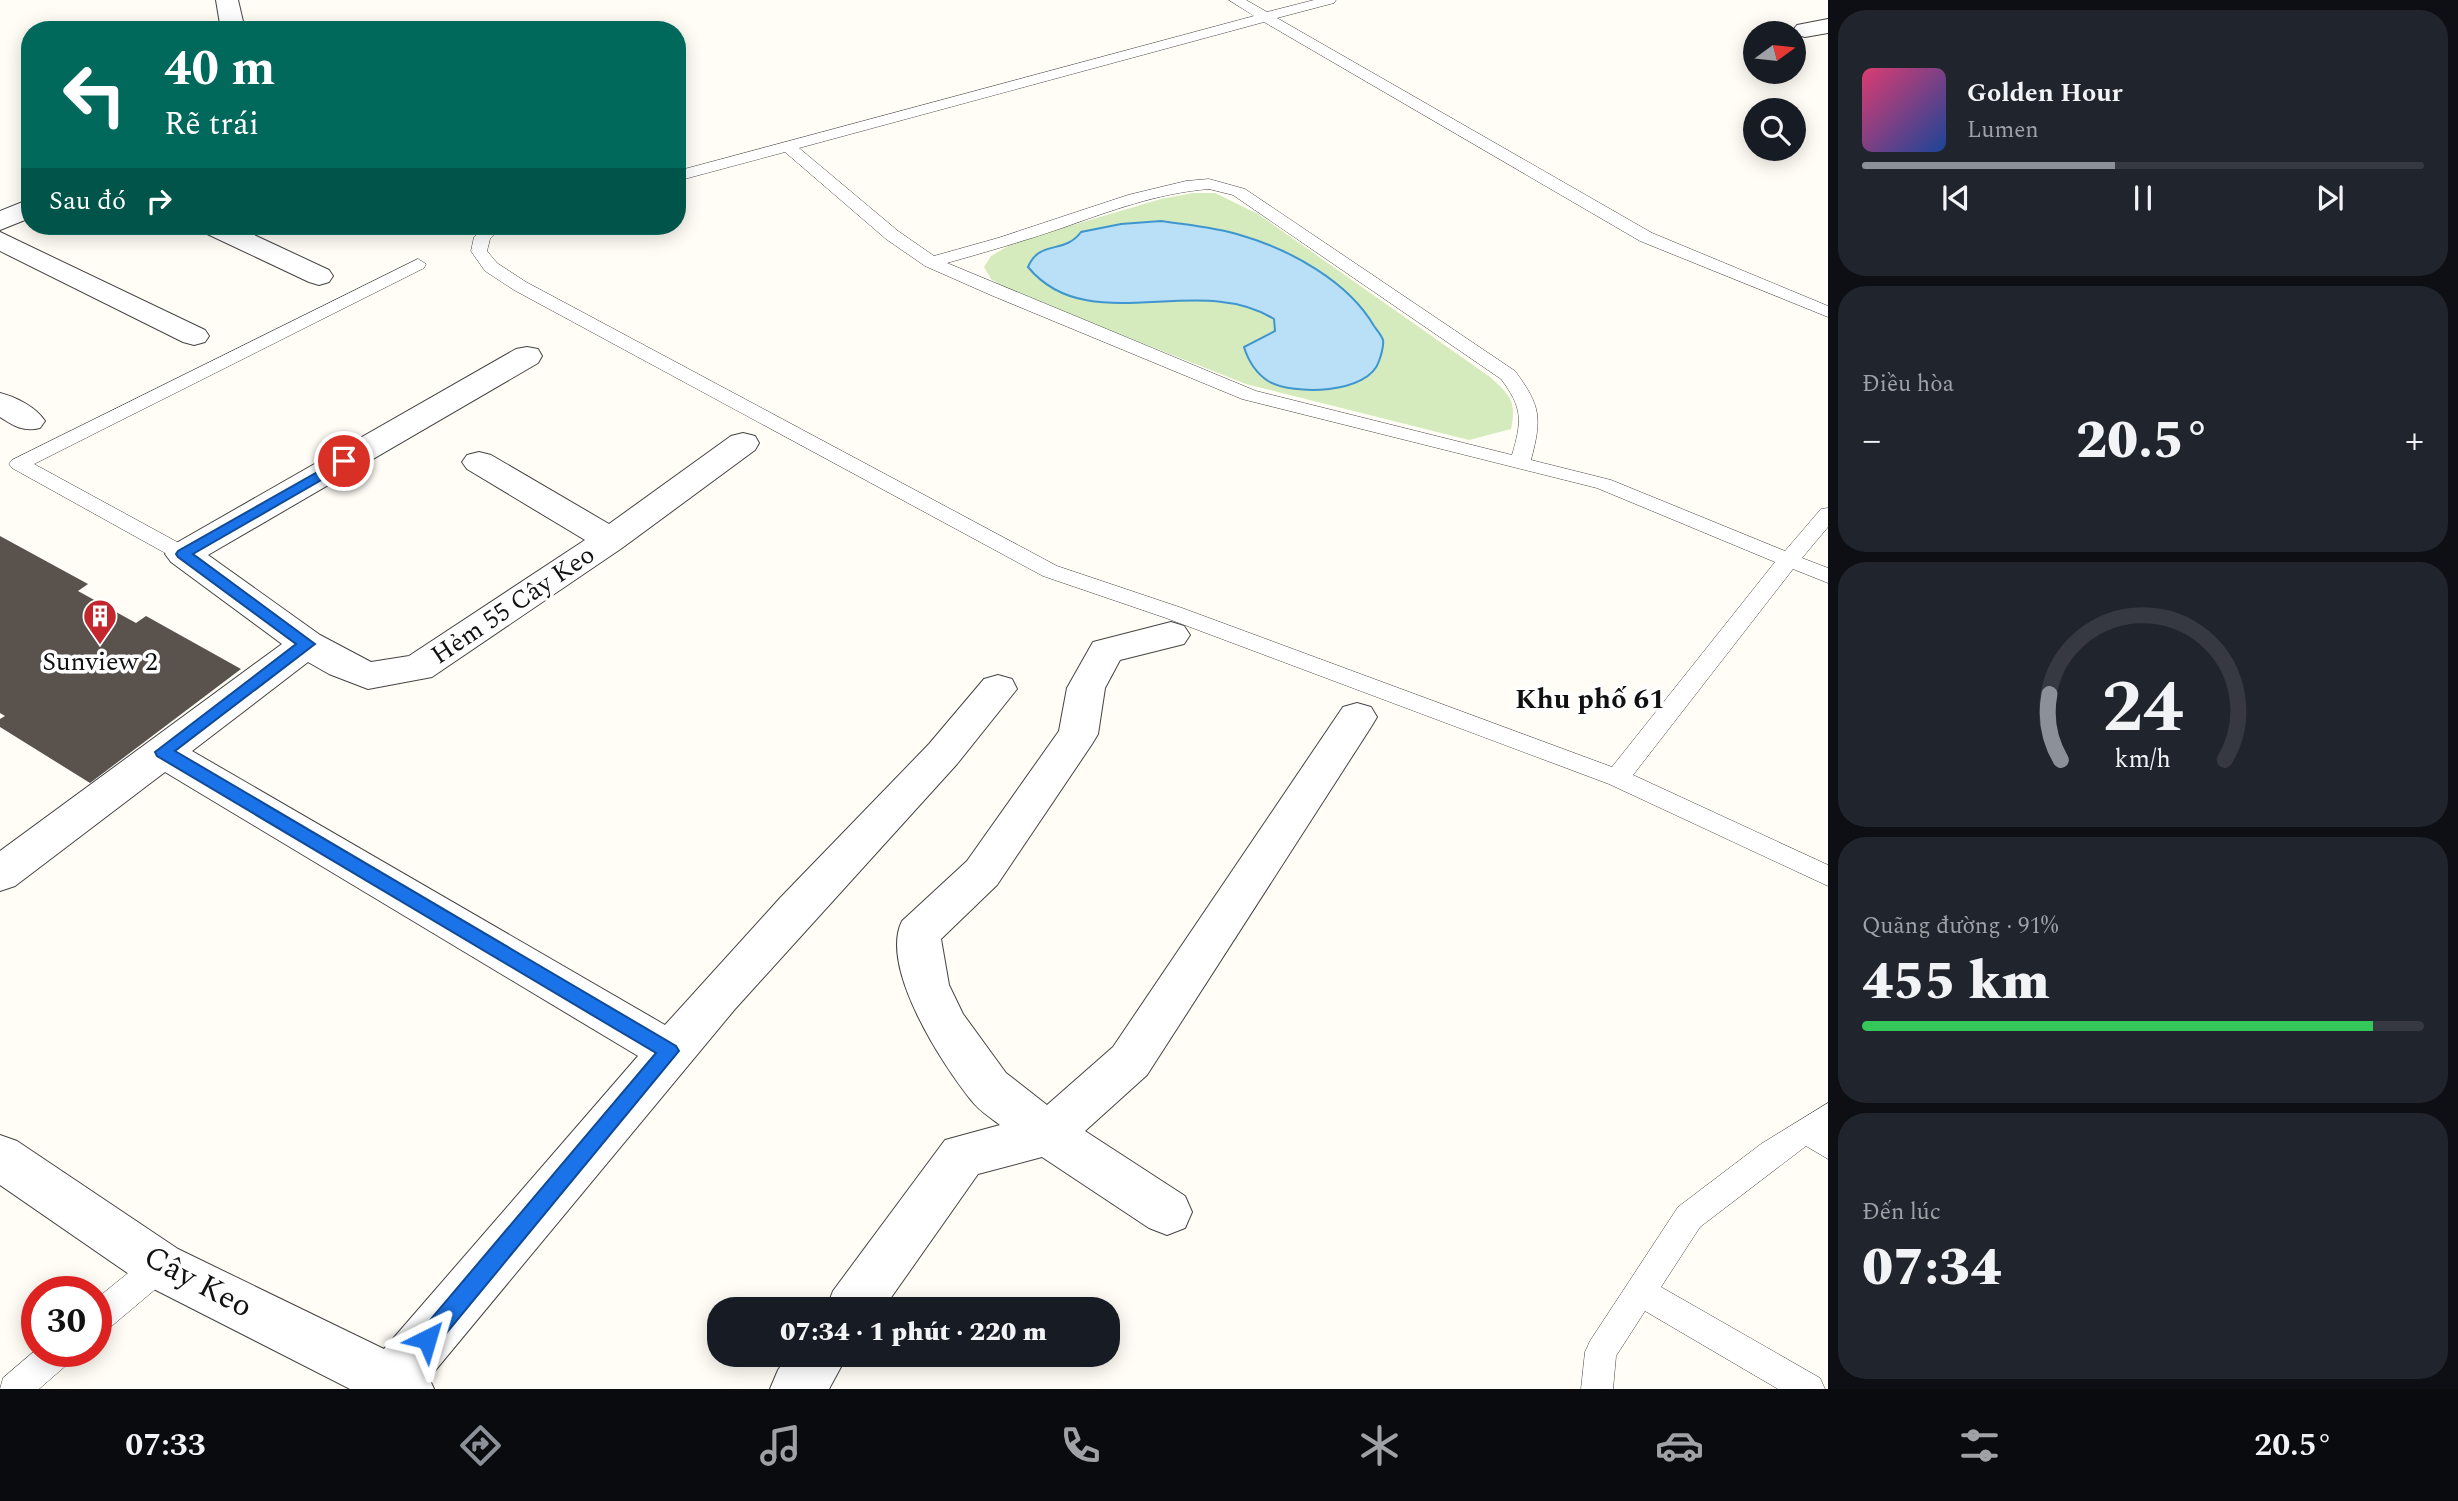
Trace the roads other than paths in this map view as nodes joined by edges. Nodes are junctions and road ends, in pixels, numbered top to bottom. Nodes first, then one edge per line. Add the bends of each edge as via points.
1 (227, 0) edge
2 (1236, 0) edge
3 (1329, 0) edge
4 (1265, 16) junction
5 (231, 21) edge
6 (1828, 26) edge
7 (1806, 30) edge
8 (788, 146) junction
9 (686, 174) edge
10 (21, 212) edge
11 (0, 222) edge
12 (232, 235) edge
13 (484, 235) edge
14 (0, 240) edge
15 (932, 262) junction
16 (418, 264) dead end
17 (319, 276) dead end
18 (1828, 312) edge
19 (194, 336) dead end
20 (527, 356) dead end
21 (0, 403) edge
22 (29, 421) dead end
23 (743, 443) dead end
24 (479, 462) dead end
25 (1520, 462) junction
26 (1828, 514) edge
27 (610, 540) junction
28 (183, 554) junction
29 (1789, 559) junction
30 (1828, 576) edge
31 (1171, 635) dead end
32 (307, 644) junction
33 (998, 689) dead end
34 (1357, 717) dead end
35 (163, 752) junction
36 (1617, 778) junction
37 (0, 874) edge
38 (1828, 876) edge
39 (669, 1051) junction
40 (1821, 1131) edge
41 (1048, 1134) junction
42 (0, 1157) edge
43 (1167, 1212) dead end
44 (160, 1266) junction
45 (1640, 1291) junction
46 (861, 1297) edge
47 (112, 1306) edge
48 (40, 1367) edge
49 (812, 1367) edge
50 (400, 1385) edge
51 (14, 1389) edge
52 (797, 1389) edge
53 (1597, 1389) edge
54 (1809, 1389) edge

1 - 5 street
2 - 4 lane
3 - 4 lane
4 - 8 lane
4 - 18 lane via 1646,237
6 - 7 street
8 - 9 lane
8 - 15 lane via 892,235
10 - 11 street
12 - 17 street
13 - 36 lane via 479,251 491,267 520,286 1050,571
14 - 19 street
15 - 25 lane via 1249,395
15 - 25 lane via 1186,186 1209,184 1239,192 1508,375 1526,397 1531,423
16 - 28 lane via 19,464
20 - 28 street
21 - 22 street
23 - 27 street, Hẻm 55 Cây Keo
24 - 27 street
25 - 29 lane via 1604,484
26 - 29 lane
27 - 32 street, Hẻm 55 Cây Keo via 419,668 368,676
28 - 32 street, Hẻm 55 Cây Keo
29 - 30 lane
29 - 36 lane
31 - 41 street via 1106,651 1086,688 1077,734 982,873 918,934 926,985 947,1028 989,1088
32 - 35 street
33 - 39 street via 956,741
34 - 41 street via 1130,1061
35 - 37 street
35 - 39 street
36 - 38 lane
39 - 50 street
40 - 45 lane via 1771,1153 1689,1216
41 - 43 street
41 - 46 street via 962,1156
42 - 44 street, Cây Keo
44 - 47 lane
44 - 50 street, Cây Keo
45 - 53 lane via 1601,1352
45 - 54 lane
48 - 51 lane
49 - 52 street

